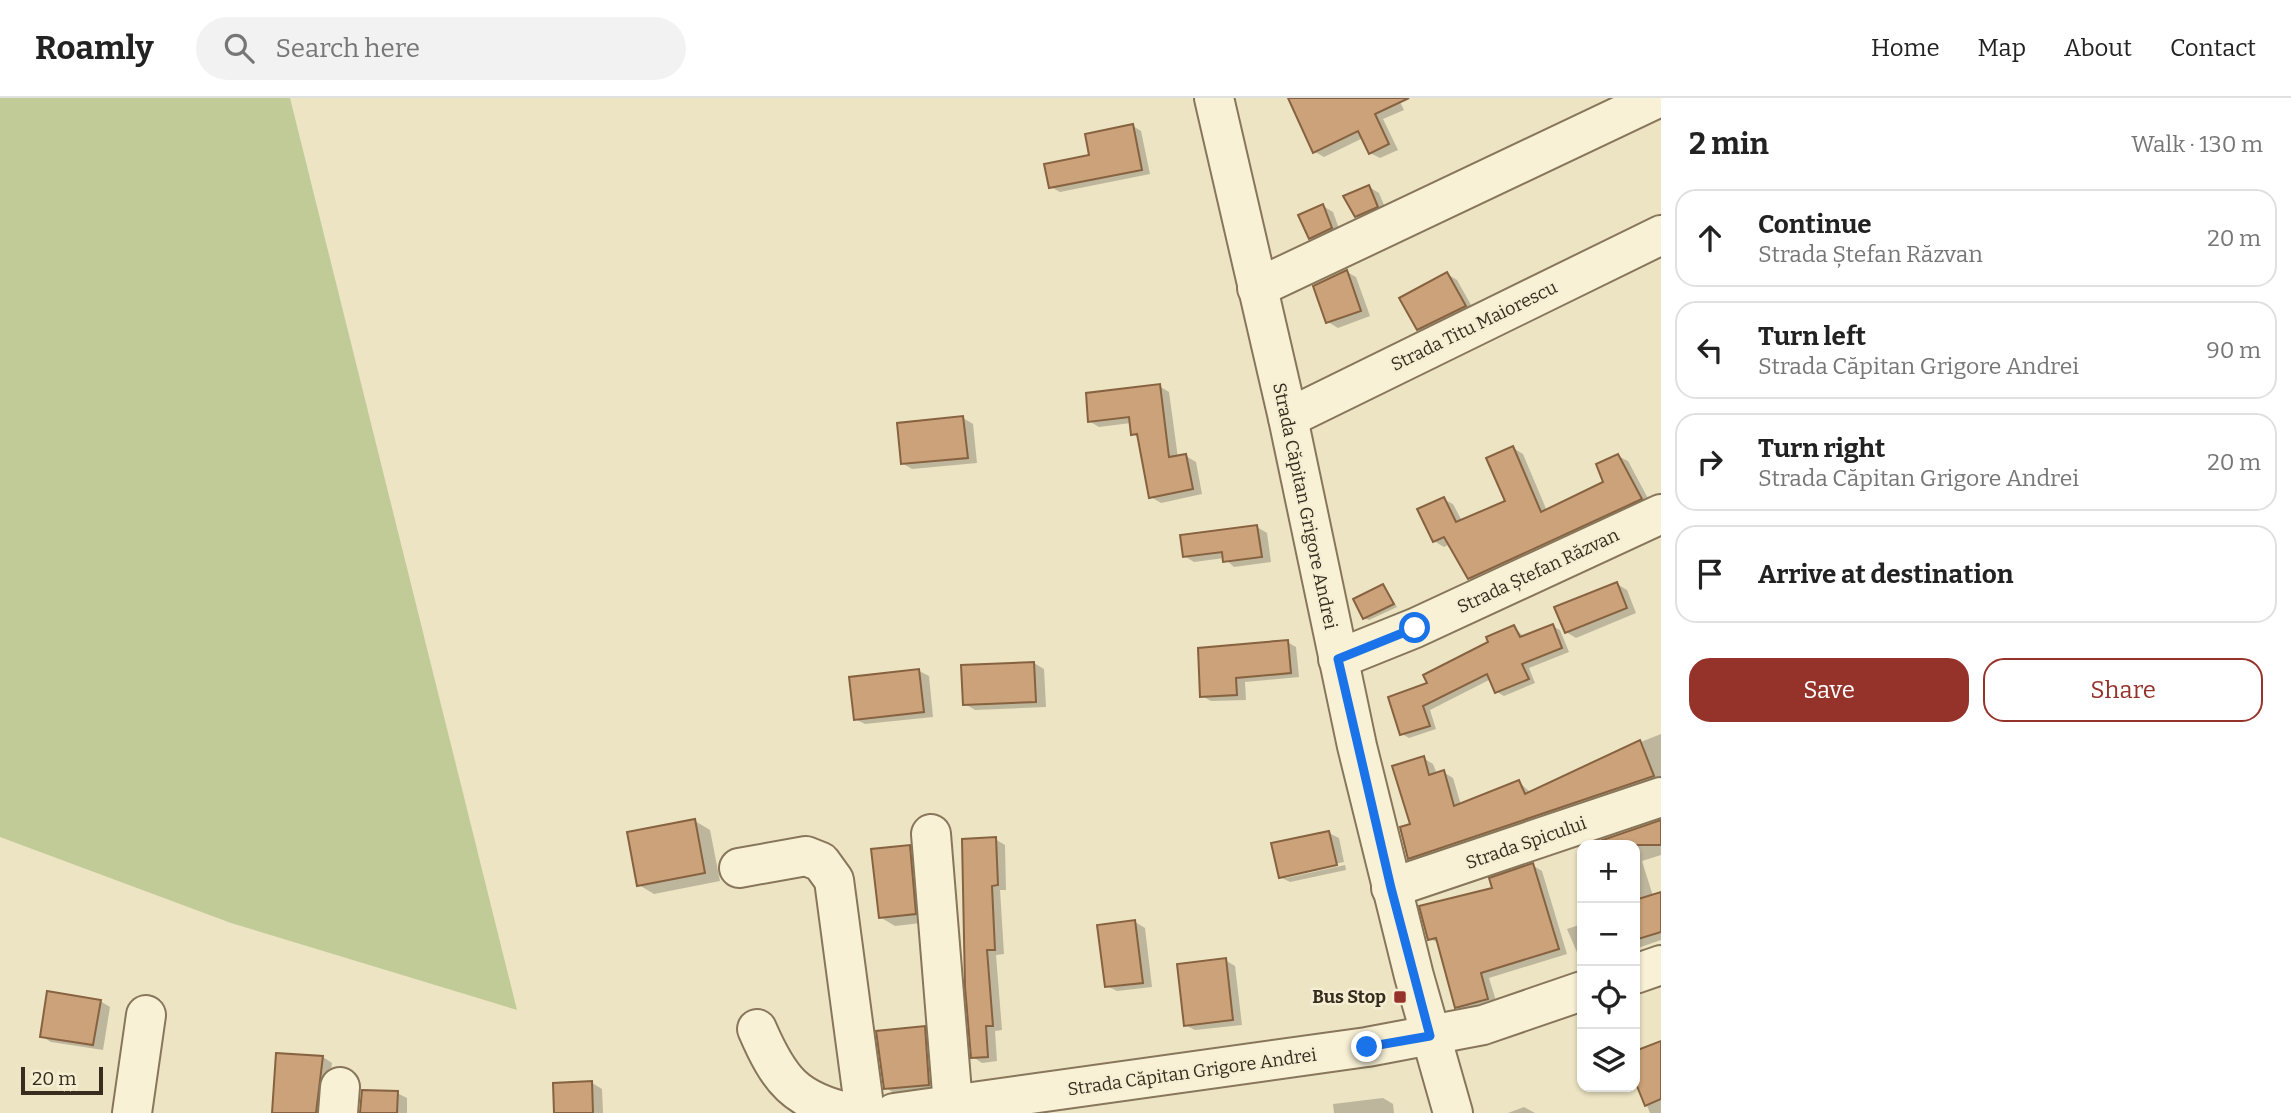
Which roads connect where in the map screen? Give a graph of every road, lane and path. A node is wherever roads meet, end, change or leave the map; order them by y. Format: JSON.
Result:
{"nodes":[{"id":1,"x":1213,"y":98,"type":"edge"},
{"id":2,"x":1658,"y":98,"type":"edge"},
{"id":3,"x":1661,"y":235,"type":"edge"},
{"id":4,"x":1257,"y":288,"type":"junction"},
{"id":5,"x":1288,"y":418,"type":"junction"},
{"id":6,"x":1661,"y":514,"type":"edge"},
{"id":7,"x":1338,"y":659,"type":"junction"},
{"id":8,"x":1661,"y":797,"type":"edge"},
{"id":9,"x":931,"y":834,"type":"dead end"},
{"id":10,"x":739,"y":867,"type":"dead end"},
{"id":11,"x":1391,"y":888,"type":"junction"},
{"id":12,"x":1661,"y":965,"type":"edge"},
{"id":13,"x":1640,"y":972,"type":"edge"},
{"id":14,"x":1577,"y":993,"type":"edge"},
{"id":15,"x":145,"y":1015,"type":"dead end"},
{"id":16,"x":757,"y":1029,"type":"dead end"},
{"id":17,"x":1430,"y":1036,"type":"junction"},
{"id":18,"x":953,"y":1105,"type":"junction"},
{"id":19,"x":132,"y":1113,"type":"edge"},
{"id":20,"x":851,"y":1113,"type":"edge"},
{"id":21,"x":865,"y":1113,"type":"edge"},
{"id":22,"x":894,"y":1113,"type":"edge"},
{"id":23,"x":1453,"y":1113,"type":"edge"}],
"edges":[{"from":1,"to":4,"type":"street","name":"Strada Căpitan Grigore Andrei"},
{"from":2,"to":4,"type":"street"},
{"from":3,"to":5,"type":"street","name":"Strada Titu Maiorescu"},
{"from":4,"to":5,"type":"street","name":"Strada Căpitan Grigore Andrei"},
{"from":5,"to":7,"type":"street","name":"Strada Căpitan Grigore Andrei"},
{"from":6,"to":7,"type":"street","name":"Strada Ștefan Răzvan"},
{"from":7,"to":11,"type":"street","name":"Strada Căpitan Grigore Andrei"},
{"from":8,"to":11,"type":"street","name":"Strada Spicului"},
{"from":9,"to":18,"type":"street"},
{"from":10,"to":21,"type":"street"},
{"from":11,"to":17,"type":"street","name":"Strada Căpitan Grigore Andrei"},
{"from":12,"to":13,"type":"street"},
{"from":14,"to":17,"type":"street"},
{"from":15,"to":19,"type":"street"},
{"from":16,"to":20,"type":"street"},
{"from":17,"to":18,"type":"street","name":"Strada Căpitan Grigore Andrei"},
{"from":17,"to":23,"type":"street","name":"Strada Căpitan Grigore Andrei"},
{"from":18,"to":22,"type":"street","name":"Strada Căpitan Grigore Andrei"}]}
